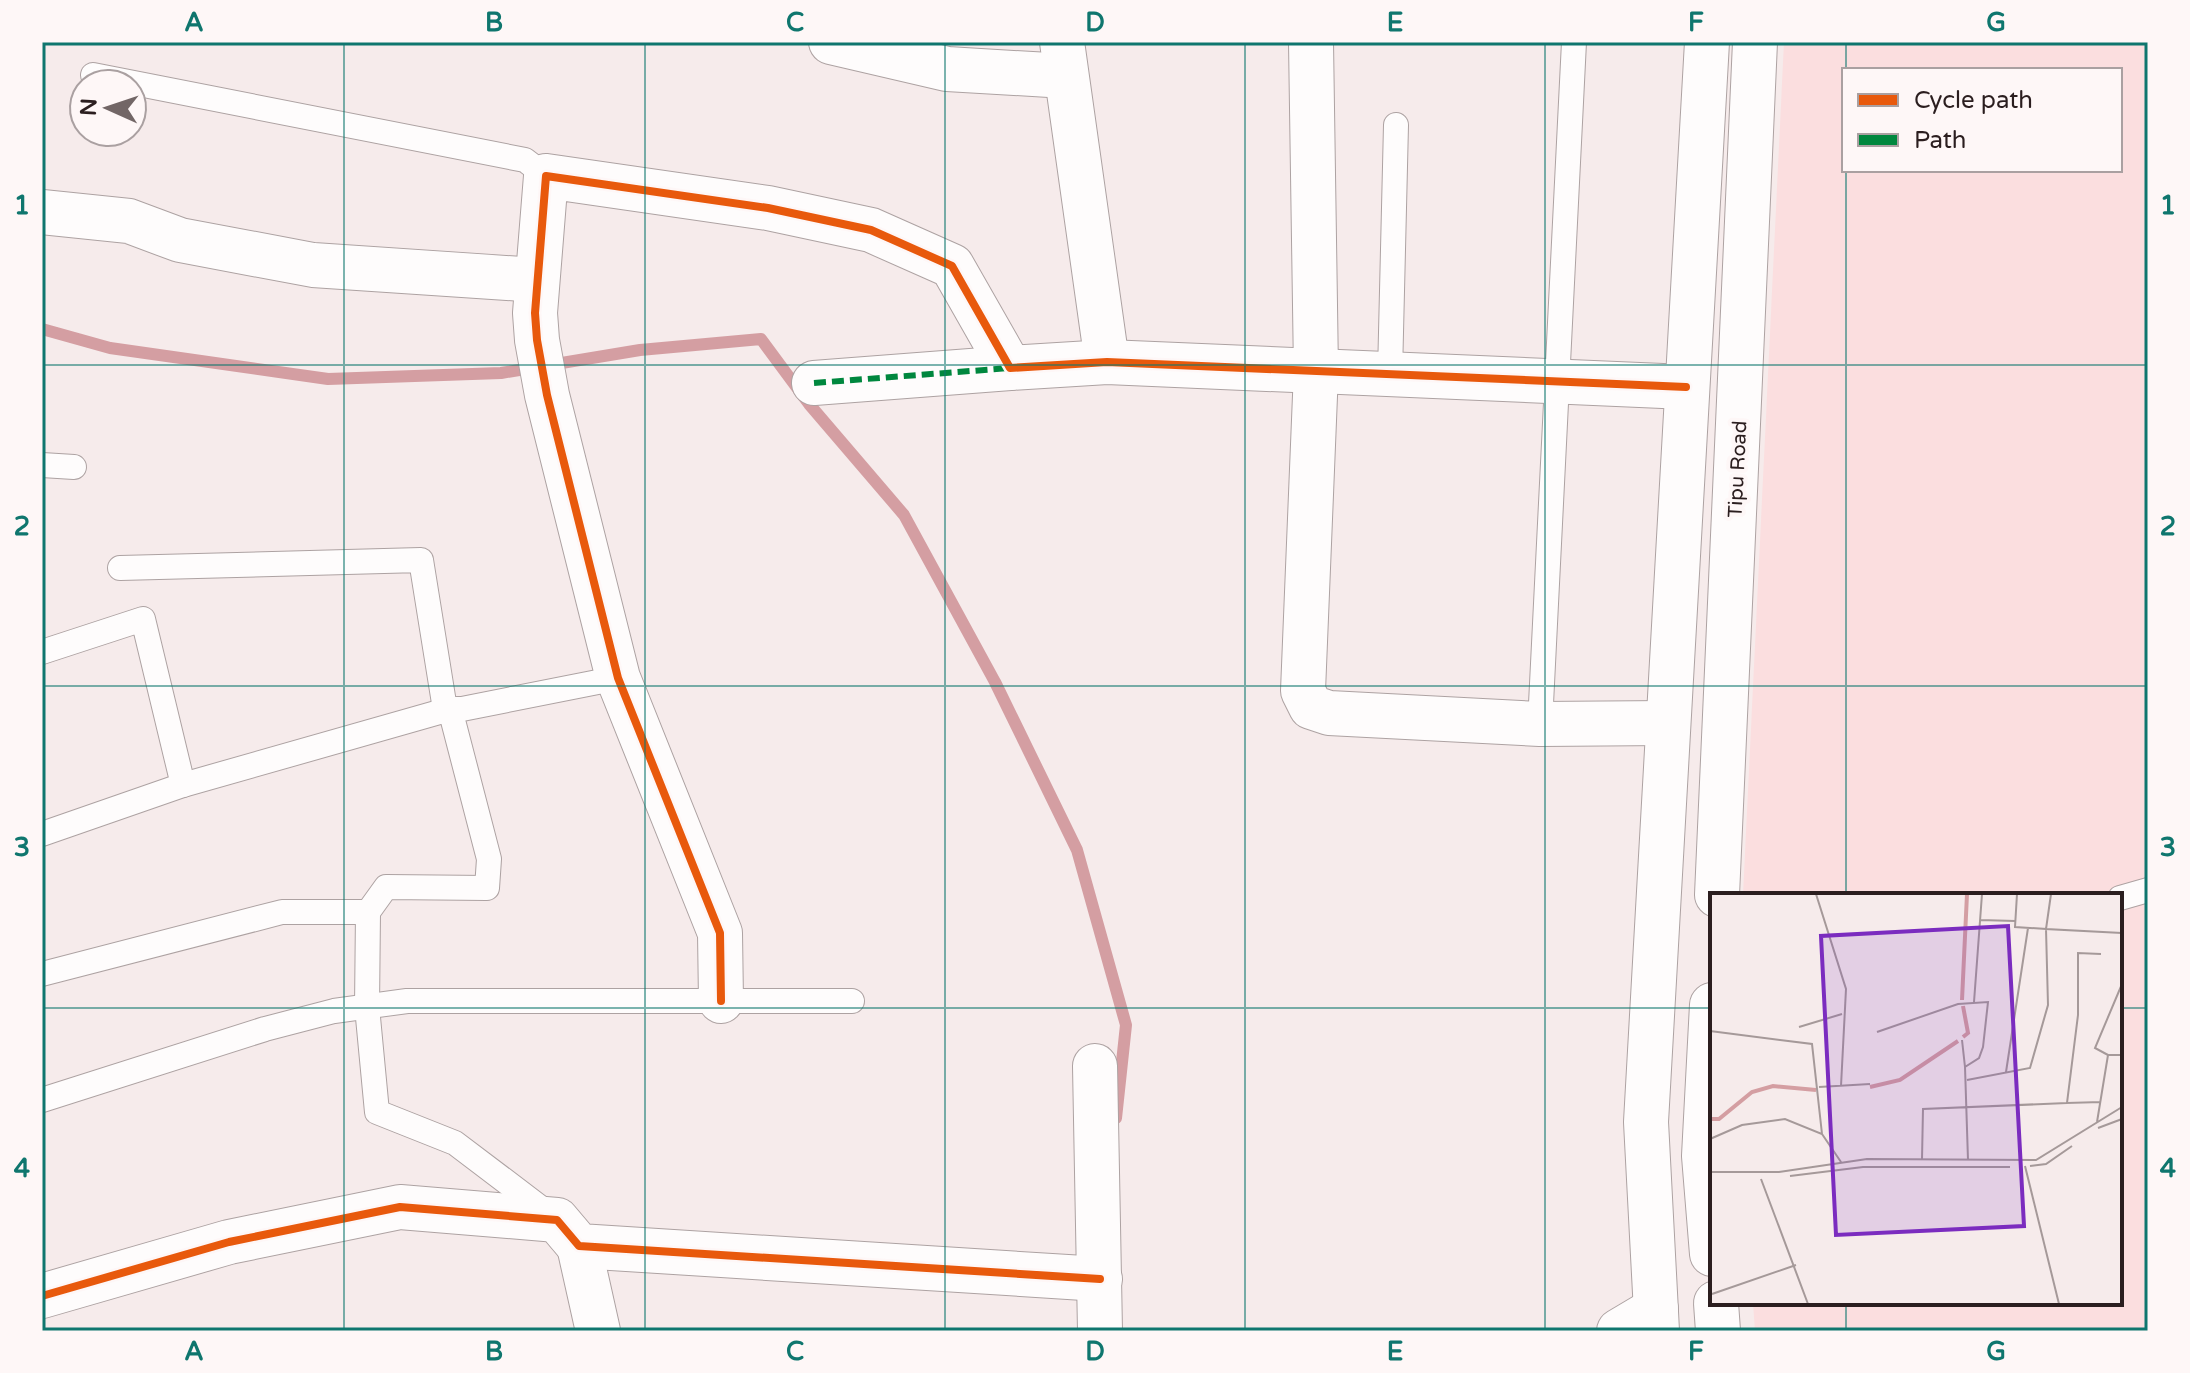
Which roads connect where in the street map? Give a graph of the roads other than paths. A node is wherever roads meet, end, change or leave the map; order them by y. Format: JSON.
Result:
{"nodes":[{"id":1,"x":831,"y":42,"type":"edge"},
{"id":2,"x":1311,"y":42,"type":"edge"},
{"id":3,"x":1574,"y":42,"type":"edge"},
{"id":4,"x":1707,"y":42,"type":"edge"},
{"id":5,"x":1755,"y":42,"type":"edge"},
{"id":6,"x":1064,"y":59,"type":"edge"},
{"id":7,"x":148,"y":86,"type":"edge"},
{"id":8,"x":1396,"y":125,"type":"dead end"},
{"id":9,"x":546,"y":176,"type":"junction"},
{"id":10,"x":42,"y":212,"type":"edge"},
{"id":11,"x":537,"y":280,"type":"junction"},
{"id":12,"x":1107,"y":362,"type":"junction"},
{"id":13,"x":1010,"y":368,"type":"junction"},
{"id":14,"x":1316,"y":371,"type":"junction"},
{"id":15,"x":1390,"y":374,"type":"junction"},
{"id":16,"x":1557,"y":381,"type":"junction"},
{"id":17,"x":814,"y":383,"type":"dead end"},
{"id":18,"x":1686,"y":387,"type":"junction"},
{"id":19,"x":42,"y":465,"type":"edge"},
{"id":20,"x":74,"y":467,"type":"dead end"},
{"id":21,"x":120,"y":568,"type":"dead end"},
{"id":22,"x":42,"y":652,"type":"edge"},
{"id":23,"x":618,"y":678,"type":"junction"},
{"id":24,"x":450,"y":709,"type":"junction"},
{"id":25,"x":1667,"y":723,"type":"junction"},
{"id":26,"x":1540,"y":724,"type":"junction"},
{"id":27,"x":183,"y":785,"type":"junction"},
{"id":28,"x":42,"y":834,"type":"edge"},
{"id":29,"x":2148,"y":890,"type":"edge"},
{"id":30,"x":1717,"y":893,"type":"edge"},
{"id":31,"x":2122,"y":897,"type":"edge"},
{"id":32,"x":368,"y":912,"type":"junction"},
{"id":33,"x":42,"y":974,"type":"edge"},
{"id":34,"x":721,"y":1001,"type":"junction"},
{"id":35,"x":852,"y":1001,"type":"dead end"},
{"id":36,"x":367,"y":1007,"type":"junction"},
{"id":37,"x":1710,"y":1045,"type":"edge"},
{"id":38,"x":1095,"y":1066,"type":"dead end"},
{"id":39,"x":42,"y":1100,"type":"edge"},
{"id":40,"x":1710,"y":1230,"type":"edge"},
{"id":41,"x":568,"y":1233,"type":"junction"},
{"id":42,"x":1100,"y":1279,"type":"junction"},
{"id":43,"x":42,"y":1296,"type":"edge"},
{"id":44,"x":1716,"y":1305,"type":"edge"},
{"id":45,"x":1657,"y":1320,"type":"edge"},
{"id":46,"x":598,"y":1331,"type":"edge"},
{"id":47,"x":1100,"y":1331,"type":"edge"},
{"id":48,"x":1619,"y":1331,"type":"edge"},
{"id":49,"x":1718,"y":1331,"type":"edge"}],
"edges":[{"from":1,"to":6,"type":"street"},
{"from":2,"to":14,"type":"street"},
{"from":3,"to":16,"type":"lane"},
{"from":4,"to":18,"type":"street"},
{"from":5,"to":30,"type":"street","name":"Tipu Road"},
{"from":6,"to":12,"type":"street"},
{"from":7,"to":9,"type":"lane"},
{"from":8,"to":15,"type":"lane"},
{"from":9,"to":11,"type":"street"},
{"from":9,"to":13,"type":"street"},
{"from":10,"to":11,"type":"street"},
{"from":11,"to":23,"type":"street"},
{"from":12,"to":13,"type":"street"},
{"from":12,"to":14,"type":"street"},
{"from":13,"to":17,"type":"street"},
{"from":14,"to":15,"type":"street"},
{"from":14,"to":26,"type":"street"},
{"from":15,"to":16,"type":"street"},
{"from":16,"to":18,"type":"street"},
{"from":16,"to":26,"type":"lane"},
{"from":18,"to":25,"type":"street"},
{"from":19,"to":20,"type":"lane"},
{"from":21,"to":24,"type":"lane"},
{"from":22,"to":27,"type":"lane"},
{"from":23,"to":24,"type":"lane"},
{"from":23,"to":34,"type":"street"},
{"from":24,"to":27,"type":"lane"},
{"from":24,"to":32,"type":"lane"},
{"from":25,"to":26,"type":"street"},
{"from":25,"to":45,"type":"street"},
{"from":27,"to":28,"type":"lane"},
{"from":29,"to":31,"type":"lane"},
{"from":32,"to":33,"type":"lane"},
{"from":32,"to":36,"type":"lane"},
{"from":34,"to":35,"type":"lane"},
{"from":34,"to":36,"type":"lane"},
{"from":36,"to":39,"type":"lane"},
{"from":36,"to":41,"type":"lane"},
{"from":37,"to":40,"type":"street"},
{"from":38,"to":42,"type":"street"},
{"from":41,"to":42,"type":"street"},
{"from":41,"to":43,"type":"street"},
{"from":41,"to":46,"type":"street"},
{"from":42,"to":47,"type":"street"},
{"from":44,"to":49,"type":"street"},
{"from":45,"to":48,"type":"street"}]}
